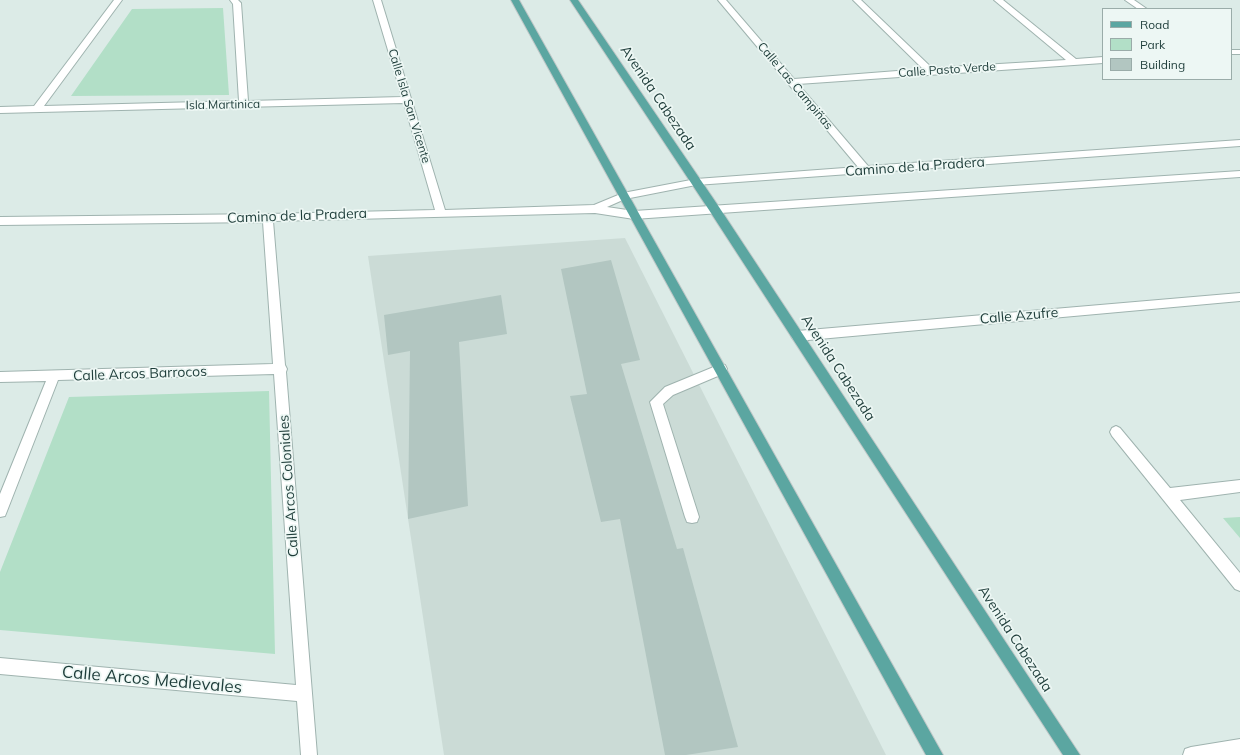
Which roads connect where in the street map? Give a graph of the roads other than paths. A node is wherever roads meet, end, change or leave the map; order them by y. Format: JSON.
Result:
{"nodes":[{"id":1,"x":118,"y":0,"type":"edge"},
{"id":2,"x":234,"y":0,"type":"edge"},
{"id":3,"x":377,"y":0,"type":"edge"},
{"id":4,"x":515,"y":0,"type":"edge"},
{"id":5,"x":574,"y":0,"type":"edge"},
{"id":6,"x":722,"y":0,"type":"edge"},
{"id":7,"x":858,"y":0,"type":"edge"},
{"id":8,"x":998,"y":0,"type":"edge"},
{"id":9,"x":1129,"y":0,"type":"edge"},
{"id":10,"x":1141,"y":8,"type":"edge"},
{"id":11,"x":1102,"y":60,"type":"edge"},
{"id":12,"x":1074,"y":62,"type":"junction"},
{"id":13,"x":930,"y":71,"type":"junction"},
{"id":14,"x":792,"y":82,"type":"junction"},
{"id":15,"x":408,"y":100,"type":"junction"},
{"id":16,"x":244,"y":105,"type":"junction"},
{"id":17,"x":38,"y":109,"type":"junction"},
{"id":18,"x":0,"y":110,"type":"edge"},
{"id":19,"x":1240,"y":143,"type":"edge"},
{"id":20,"x":867,"y":171,"type":"junction"},
{"id":21,"x":1240,"y":174,"type":"edge"},
{"id":22,"x":696,"y":182,"type":"junction"},
{"id":23,"x":623,"y":196,"type":"junction"},
{"id":24,"x":594,"y":208,"type":"junction"},
{"id":25,"x":715,"y":210,"type":"junction"},
{"id":26,"x":441,"y":212,"type":"junction"},
{"id":27,"x":634,"y":215,"type":"junction"},
{"id":28,"x":268,"y":218,"type":"junction"},
{"id":29,"x":0,"y":221,"type":"edge"},
{"id":30,"x":1240,"y":297,"type":"edge"},
{"id":31,"x":797,"y":336,"type":"junction"},
{"id":32,"x":281,"y":369,"type":"junction"},
{"id":33,"x":721,"y":369,"type":"junction"},
{"id":34,"x":54,"y":376,"type":"junction"},
{"id":35,"x":0,"y":377,"type":"edge"},
{"id":36,"x":1116,"y":432,"type":"dead end"},
{"id":37,"x":1240,"y":486,"type":"edge"},
{"id":38,"x":1168,"y":495,"type":"junction"},
{"id":39,"x":0,"y":510,"type":"edge"},
{"id":40,"x":692,"y":517,"type":"dead end"},
{"id":41,"x":1240,"y":584,"type":"edge"},
{"id":42,"x":0,"y":666,"type":"edge"},
{"id":43,"x":304,"y":694,"type":"junction"},
{"id":44,"x":1240,"y":747,"type":"edge"},
{"id":45,"x":308,"y":755,"type":"edge"},
{"id":46,"x":935,"y":755,"type":"edge"},
{"id":47,"x":1072,"y":755,"type":"edge"},
{"id":48,"x":1191,"y":755,"type":"edge"}],
"edges":[{"from":1,"to":17,"type":"street"},
{"from":2,"to":16,"type":"street"},
{"from":3,"to":15,"type":"street","name":"Calle Isla San Vicente"},
{"from":4,"to":23,"type":"main road"},
{"from":5,"to":22,"type":"main road","name":"Avenida Cabezada"},
{"from":6,"to":14,"type":"street","name":"Calle Las Campiñas"},
{"from":7,"to":13,"type":"street"},
{"from":8,"to":12,"type":"street"},
{"from":9,"to":10,"type":"street"},
{"from":11,"to":12,"type":"street","name":"Calle Pasto Verde"},
{"from":12,"to":13,"type":"street","name":"Calle Pasto Verde"},
{"from":13,"to":14,"type":"street","name":"Calle Pasto Verde"},
{"from":14,"to":20,"type":"street","name":"Calle Las Campiñas"},
{"from":15,"to":16,"type":"street","name":"Isla Martinica"},
{"from":15,"to":26,"type":"street","name":"Calle Isla San Vicente"},
{"from":16,"to":17,"type":"street","name":"Isla Martinica"},
{"from":17,"to":18,"type":"street","name":"Isla Martinica"},
{"from":19,"to":20,"type":"street","name":"Camino de la Pradera"},
{"from":20,"to":22,"type":"street","name":"Camino de la Pradera"},
{"from":21,"to":25,"type":"street","name":"Camino de la Pradera"},
{"from":22,"to":23,"type":"street","name":"Camino de la Pradera"},
{"from":22,"to":25,"type":"main road","name":"Avenida Cabezada"},
{"from":23,"to":24,"type":"street","name":"Camino de la Pradera"},
{"from":23,"to":27,"type":"main road"},
{"from":24,"to":26,"type":"street","name":"Camino de la Pradera"},
{"from":24,"to":27,"type":"street","name":"Camino de la Pradera"},
{"from":25,"to":27,"type":"street","name":"Camino de la Pradera"},
{"from":25,"to":31,"type":"main road","name":"Avenida Cabezada"},
{"from":26,"to":28,"type":"street","name":"Camino de la Pradera"},
{"from":27,"to":33,"type":"main road"},
{"from":28,"to":29,"type":"street","name":"Camino de la Pradera"},
{"from":28,"to":32,"type":"street","name":"Calle Arcos Coloniales"},
{"from":30,"to":31,"type":"street","name":"Calle Azufre"},
{"from":31,"to":47,"type":"main road","name":"Avenida Cabezada"},
{"from":32,"to":34,"type":"street","name":"Calle Arcos Barrocos"},
{"from":32,"to":43,"type":"street","name":"Calle Arcos Coloniales"},
{"from":33,"to":40,"type":"street"},
{"from":33,"to":46,"type":"main road"},
{"from":34,"to":35,"type":"street","name":"Calle Arcos Barrocos"},
{"from":34,"to":39,"type":"street"},
{"from":36,"to":38,"type":"street"},
{"from":37,"to":38,"type":"street"},
{"from":38,"to":41,"type":"street"},
{"from":42,"to":43,"type":"street","name":"Calle Arcos Medievales"},
{"from":43,"to":45,"type":"street","name":"Calle Arcos Coloniales"},
{"from":44,"to":48,"type":"street"}]}
